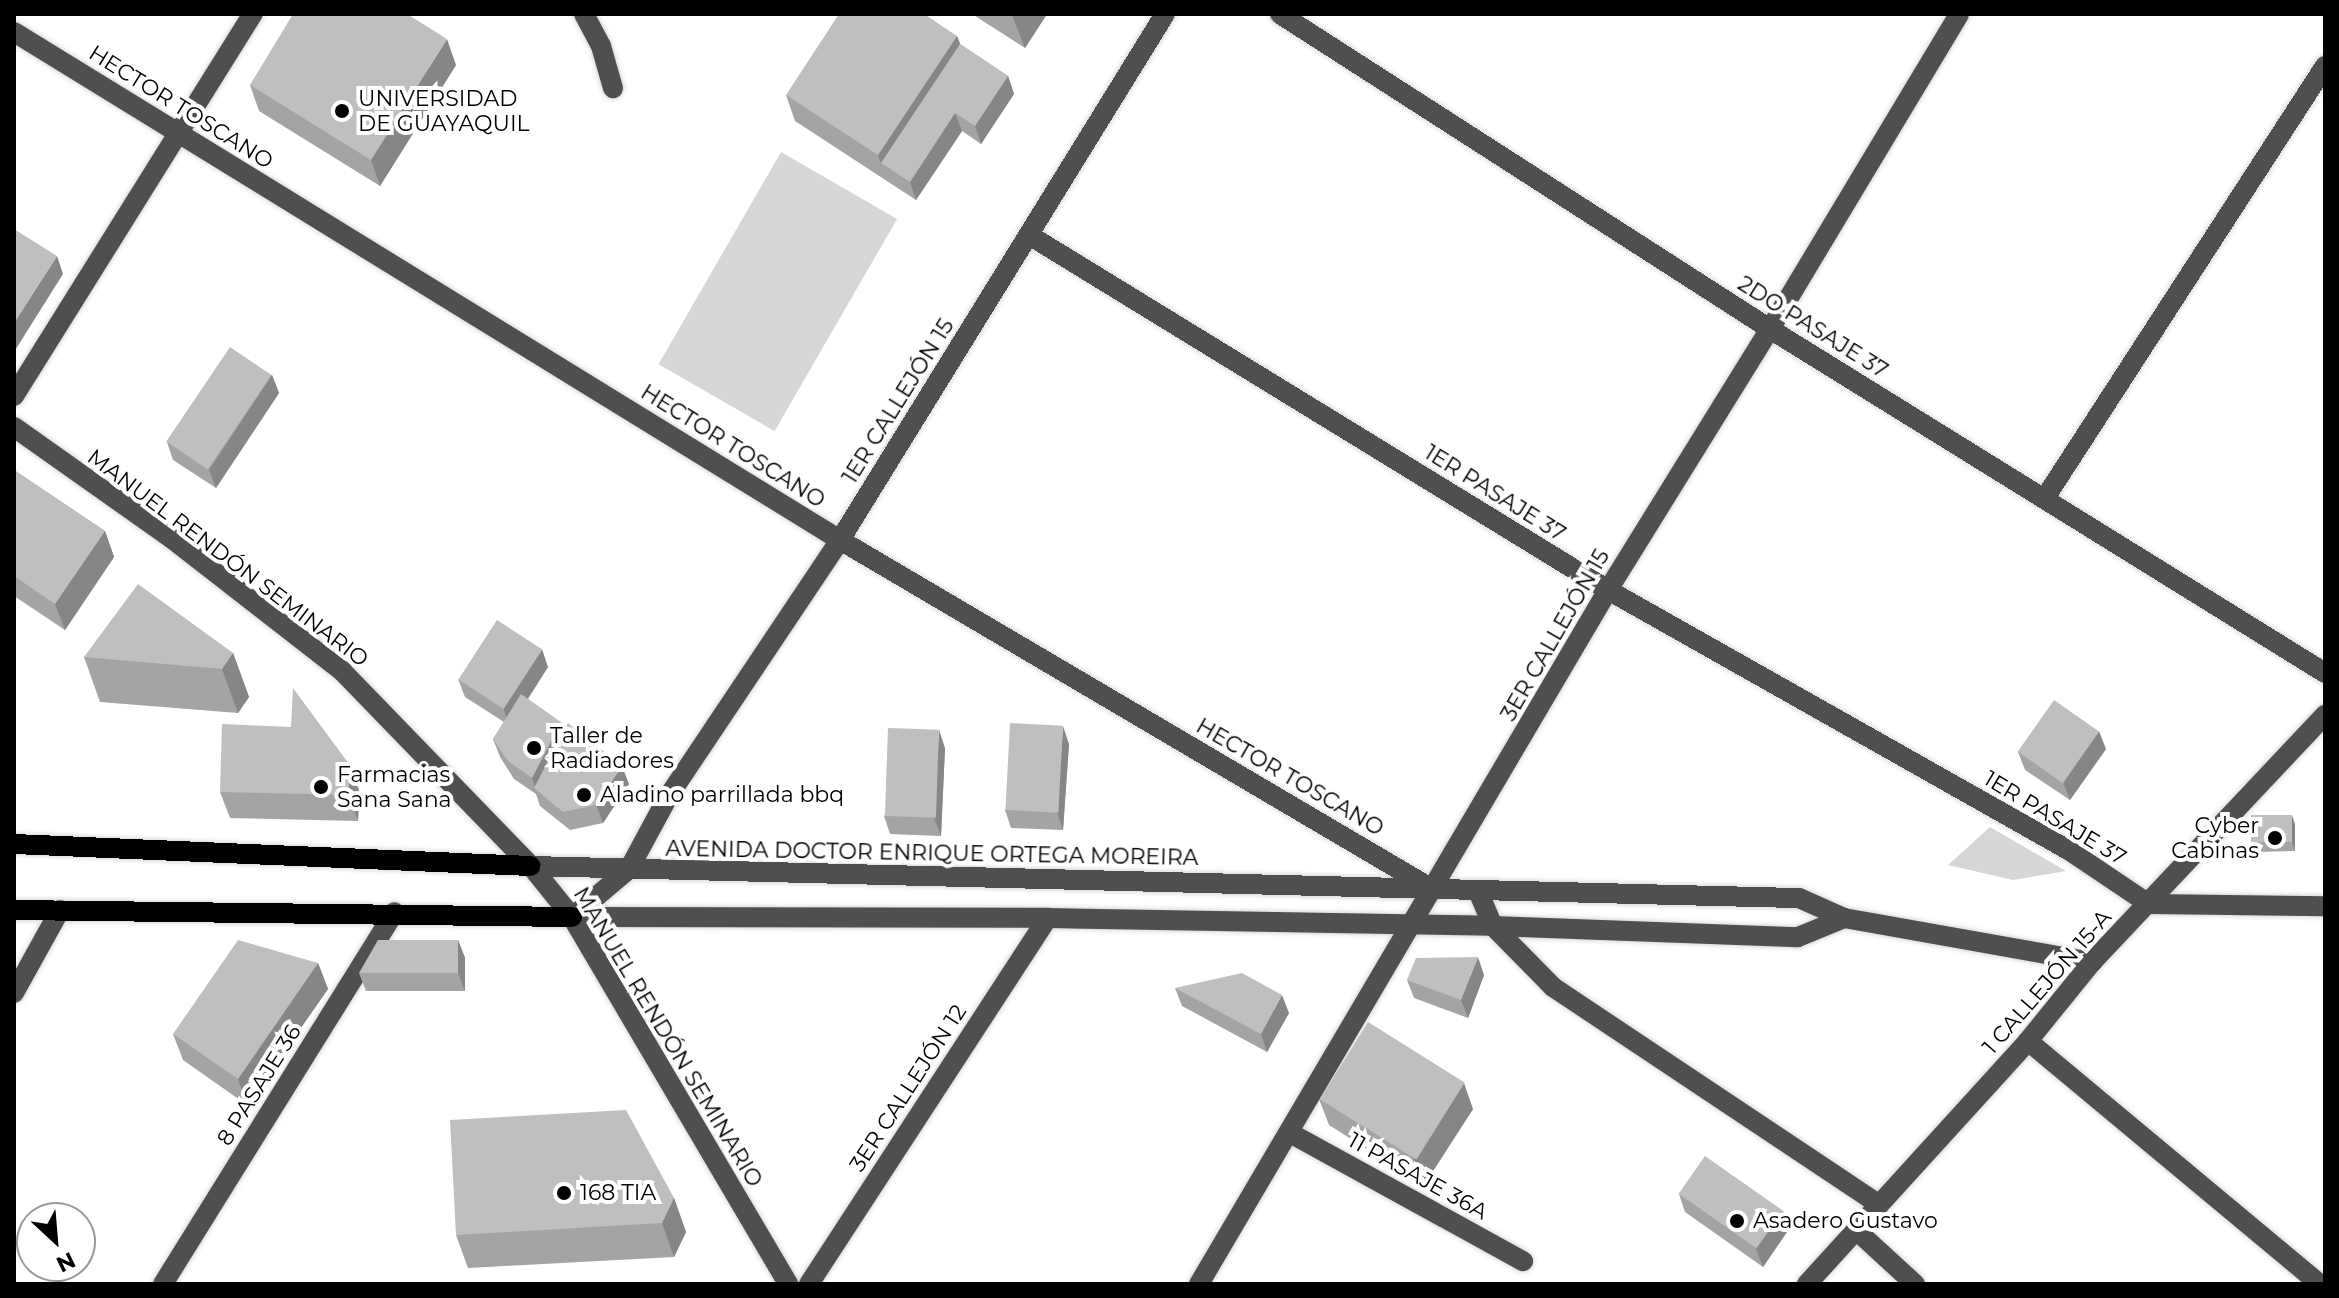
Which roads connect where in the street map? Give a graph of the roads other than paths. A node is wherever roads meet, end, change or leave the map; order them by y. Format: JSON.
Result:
{"nodes":[{"id":1,"x":253,"y":14,"type":"edge"},
{"id":2,"x":584,"y":14,"type":"edge"},
{"id":3,"x":1165,"y":14,"type":"edge"},
{"id":4,"x":1280,"y":14,"type":"edge"},
{"id":5,"x":1949,"y":17,"type":"edge"},
{"id":6,"x":14,"y":32,"type":"edge"},
{"id":7,"x":2325,"y":66,"type":"edge"},
{"id":8,"x":613,"y":88,"type":"dead end"},
{"id":9,"x":178,"y":134,"type":"junction"},
{"id":10,"x":1029,"y":235,"type":"junction"},
{"id":11,"x":1770,"y":329,"type":"junction"},
{"id":12,"x":14,"y":396,"type":"edge"},
{"id":13,"x":14,"y":427,"type":"edge"},
{"id":14,"x":2045,"y":498,"type":"junction"},
{"id":15,"x":840,"y":540,"type":"junction"},
{"id":16,"x":1608,"y":590,"type":"junction"},
{"id":17,"x":2325,"y":673,"type":"edge"},
{"id":18,"x":2325,"y":715,"type":"edge"},
{"id":19,"x":14,"y":844,"type":"edge"},
{"id":20,"x":531,"y":866,"type":"junction"},
{"id":21,"x":629,"y":869,"type":"junction"},
{"id":22,"x":1434,"y":890,"type":"junction"},
{"id":23,"x":1478,"y":891,"type":"junction"},
{"id":24,"x":2149,"y":904,"type":"junction"},
{"id":25,"x":2325,"y":906,"type":"edge"},
{"id":26,"x":14,"y":910,"type":"edge"},
{"id":27,"x":60,"y":910,"type":"junction"},
{"id":28,"x":395,"y":912,"type":"junction"},
{"id":29,"x":572,"y":917,"type":"junction"},
{"id":30,"x":1048,"y":918,"type":"junction"},
{"id":31,"x":1844,"y":918,"type":"junction"},
{"id":32,"x":1414,"y":925,"type":"junction"},
{"id":33,"x":1493,"y":926,"type":"junction"},
{"id":34,"x":2092,"y":962,"type":"junction"},
{"id":35,"x":14,"y":993,"type":"edge"},
{"id":36,"x":2028,"y":1041,"type":"junction"},
{"id":37,"x":1290,"y":1133,"type":"junction"},
{"id":38,"x":1878,"y":1204,"type":"junction"},
{"id":39,"x":1856,"y":1230,"type":"junction"},
{"id":40,"x":1523,"y":1261,"type":"dead end"},
{"id":41,"x":163,"y":1284,"type":"edge"},
{"id":42,"x":788,"y":1284,"type":"edge"},
{"id":43,"x":809,"y":1284,"type":"edge"},
{"id":44,"x":1199,"y":1284,"type":"edge"},
{"id":45,"x":1807,"y":1284,"type":"edge"},
{"id":46,"x":1915,"y":1284,"type":"edge"},
{"id":47,"x":2320,"y":1284,"type":"edge"}],
"edges":[{"from":1,"to":9,"type":"street"},
{"from":2,"to":8,"type":"street"},
{"from":3,"to":10,"type":"street","name":"1ER CALLEJÓN 15"},
{"from":4,"to":11,"type":"street","name":"2DO PASAJE 37"},
{"from":5,"to":11,"type":"street","name":"3ER CALLEJÓN 15"},
{"from":6,"to":9,"type":"street","name":"HECTOR TOSCANO"},
{"from":7,"to":14,"type":"street"},
{"from":9,"to":12,"type":"street"},
{"from":9,"to":15,"type":"street","name":"HECTOR TOSCANO"},
{"from":10,"to":15,"type":"street","name":"1ER CALLEJÓN 15"},
{"from":10,"to":16,"type":"street","name":"1ER PASAJE 37"},
{"from":11,"to":14,"type":"street","name":"2DO PASAJE 37"},
{"from":11,"to":16,"type":"street","name":"3ER CALLEJÓN 15"},
{"from":13,"to":20,"type":"street","name":"MANUEL RENDÓN SEMINARIO"},
{"from":14,"to":17,"type":"street","name":"2DO PASAJE 37"},
{"from":15,"to":21,"type":"street","name":"1ER CALLEJÓN 15"},
{"from":15,"to":22,"type":"street","name":"HECTOR TOSCANO"},
{"from":16,"to":22,"type":"street","name":"3ER CALLEJÓN 15"},
{"from":16,"to":24,"type":"street","name":"1ER PASAJE 37"},
{"from":18,"to":24,"type":"street","name":"1 CALLEJÓN 15-A"},
{"from":19,"to":20,"type":"main road","name":"AVENIDA DOCTOR ENRIQUE ORTEGA MOREIRA"},
{"from":20,"to":21,"type":"street","name":"AVENIDA DOCTOR ENRIQUE ORTEGA MOREIRA"},
{"from":20,"to":29,"type":"street","name":"MANUEL RENDÓN SEMINARIO"},
{"from":21,"to":22,"type":"street","name":"AVENIDA DOCTOR ENRIQUE ORTEGA MOREIRA"},
{"from":21,"to":29,"type":"street","name":"1ER CALLEJÓN 15"},
{"from":22,"to":23,"type":"street","name":"AVENIDA DOCTOR ENRIQUE ORTEGA MOREIRA"},
{"from":22,"to":32,"type":"street","name":"3ER CALLEJÓN 15"},
{"from":23,"to":31,"type":"street","name":"AVENIDA DOCTOR ENRIQUE ORTEGA MOREIRA"},
{"from":23,"to":33,"type":"street"},
{"from":24,"to":25,"type":"street"},
{"from":24,"to":34,"type":"street","name":"1 CALLEJÓN 15-A"},
{"from":26,"to":27,"type":"main road"},
{"from":27,"to":28,"type":"main road"},
{"from":27,"to":35,"type":"street"},
{"from":28,"to":29,"type":"main road"},
{"from":28,"to":41,"type":"street","name":"8 PASAJE 36"},
{"from":29,"to":30,"type":"street"},
{"from":29,"to":42,"type":"street","name":"MANUEL RENDÓN SEMINARIO"},
{"from":30,"to":32,"type":"street"},
{"from":30,"to":43,"type":"street","name":"3ER CALLEJÓN 12"},
{"from":31,"to":33,"type":"street"},
{"from":31,"to":34,"type":"street","name":"AVENIDA DOCTOR ENRIQUE ORTEGA MOREIRA"},
{"from":32,"to":33,"type":"street"},
{"from":32,"to":37,"type":"street","name":"3ER CALLEJÓN 15"},
{"from":33,"to":38,"type":"street"},
{"from":34,"to":36,"type":"street","name":"1 CALLEJÓN 15-A"},
{"from":36,"to":38,"type":"street","name":"1 CALLEJÓN 15-A"},
{"from":36,"to":47,"type":"street"},
{"from":37,"to":40,"type":"street","name":"11 PASAJE 36A"},
{"from":37,"to":44,"type":"street","name":"3ER CALLEJÓN 15"},
{"from":38,"to":39,"type":"street","name":"1 CALLEJÓN 15-A"},
{"from":39,"to":45,"type":"street","name":"1 CALLEJÓN 15-A"},
{"from":39,"to":46,"type":"street"}]}
